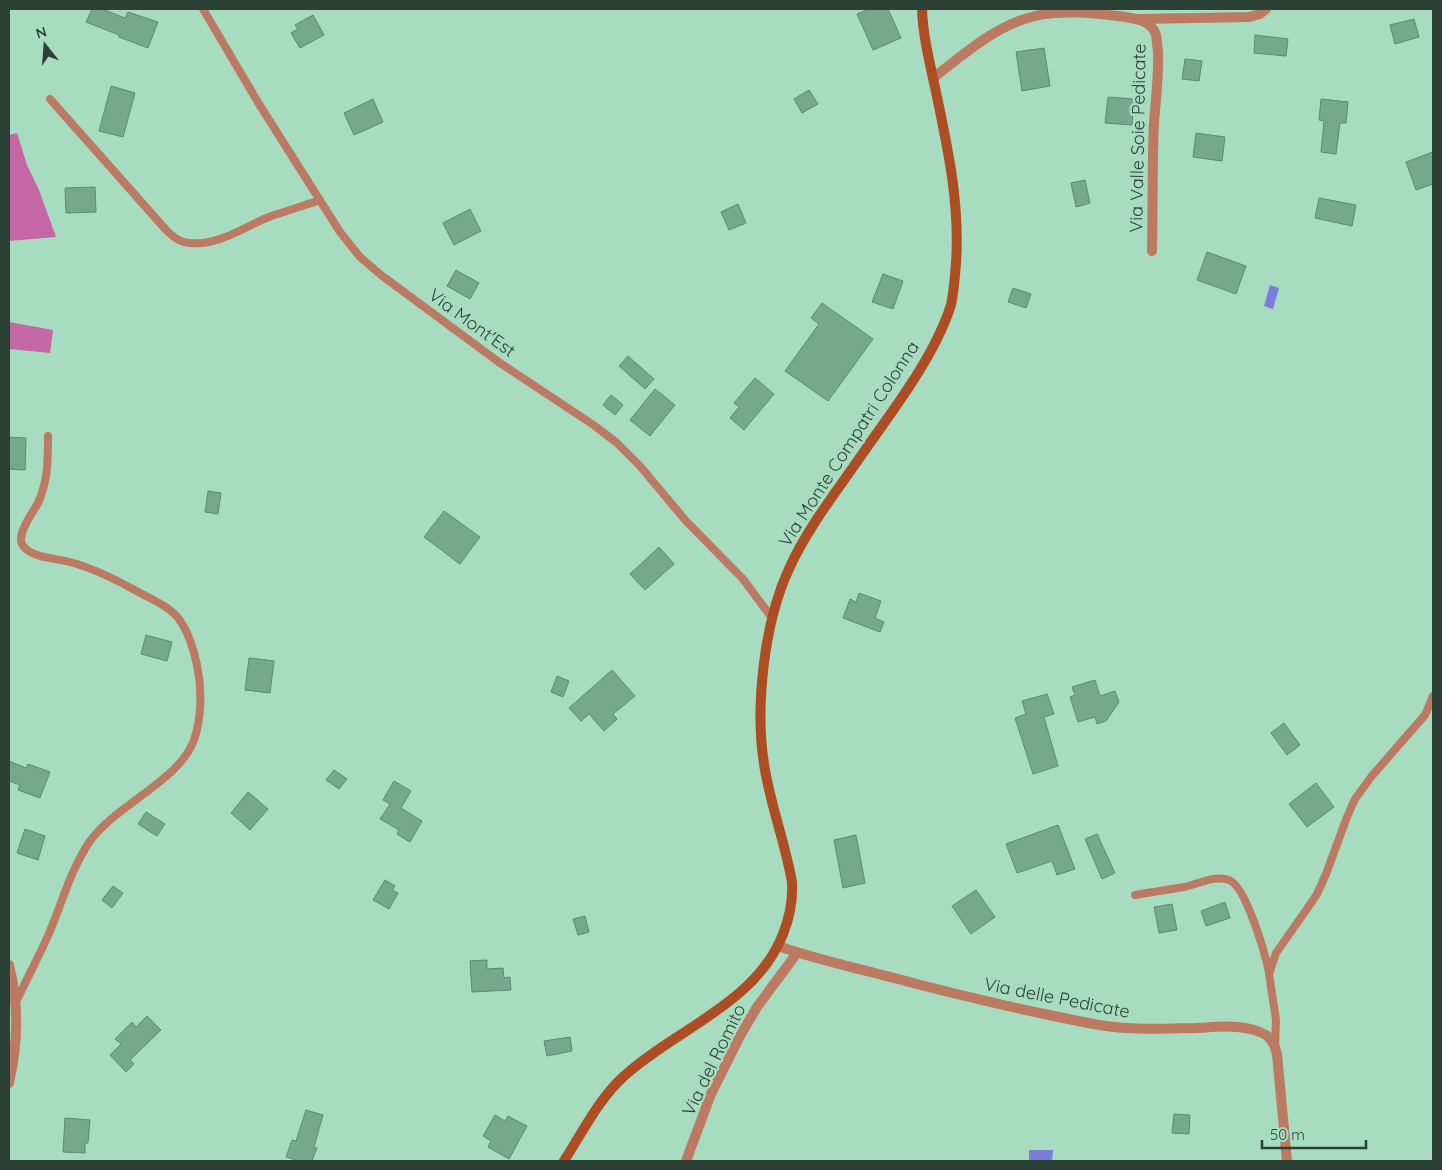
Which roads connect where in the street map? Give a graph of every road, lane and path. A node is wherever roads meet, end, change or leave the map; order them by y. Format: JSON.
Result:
{"nodes":[{"id":1,"x":203,"y":9,"type":"edge"},
{"id":2,"x":922,"y":9,"type":"edge"},
{"id":3,"x":1266,"y":9,"type":"edge"},
{"id":4,"x":1138,"y":19,"type":"junction"},
{"id":5,"x":933,"y":78,"type":"junction"},
{"id":6,"x":50,"y":99,"type":"dead end"},
{"id":7,"x":320,"y":200,"type":"junction"},
{"id":8,"x":1152,"y":251,"type":"dead end"},
{"id":9,"x":48,"y":436,"type":"dead end"},
{"id":10,"x":772,"y":618,"type":"junction"},
{"id":11,"x":1433,"y":696,"type":"edge"},
{"id":12,"x":1433,"y":711,"type":"edge"},
{"id":13,"x":1425,"y":715,"type":"junction"},
{"id":14,"x":1135,"y":894,"type":"dead end"},
{"id":15,"x":778,"y":946,"type":"junction"},
{"id":16,"x":797,"y":953,"type":"junction"},
{"id":17,"x":9,"y":965,"type":"edge"},
{"id":18,"x":1269,"y":974,"type":"junction"},
{"id":19,"x":16,"y":1002,"type":"junction"},
{"id":20,"x":1275,"y":1049,"type":"junction"},
{"id":21,"x":9,"y":1082,"type":"edge"},
{"id":22,"x":564,"y":1161,"type":"edge"},
{"id":23,"x":686,"y":1161,"type":"edge"},
{"id":24,"x":1287,"y":1161,"type":"edge"}],
"edges":[{"from":1,"to":7,"type":"lane","name":"Via Mont'Est"},
{"from":2,"to":5,"type":"street","name":"Via Monte Compatri Colonna"},
{"from":3,"to":4,"type":"street"},
{"from":4,"to":5,"type":"street","name":"Via Valle Soie Pedicate"},
{"from":4,"to":8,"type":"street","name":"Via Valle Soie Pedicate"},
{"from":5,"to":10,"type":"street","name":"Via Monte Compatri Colonna"},
{"from":6,"to":7,"type":"lane"},
{"from":7,"to":10,"type":"lane","name":"Via Mont'Est"},
{"from":9,"to":19,"type":"lane"},
{"from":10,"to":15,"type":"street","name":"Via Monte Compatri Colonna"},
{"from":11,"to":13,"type":"lane"},
{"from":12,"to":13,"type":"lane"},
{"from":13,"to":18,"type":"lane"},
{"from":14,"to":18,"type":"lane"},
{"from":15,"to":16,"type":"street","name":"Via delle Pedicate"},
{"from":15,"to":22,"type":"street","name":"Via Monte Compatri Colonna"},
{"from":16,"to":20,"type":"street","name":"Via delle Pedicate"},
{"from":16,"to":23,"type":"street","name":"Via del Romito"},
{"from":17,"to":19,"type":"street"},
{"from":18,"to":20,"type":"lane"},
{"from":19,"to":21,"type":"street"},
{"from":20,"to":24,"type":"street"}]}
